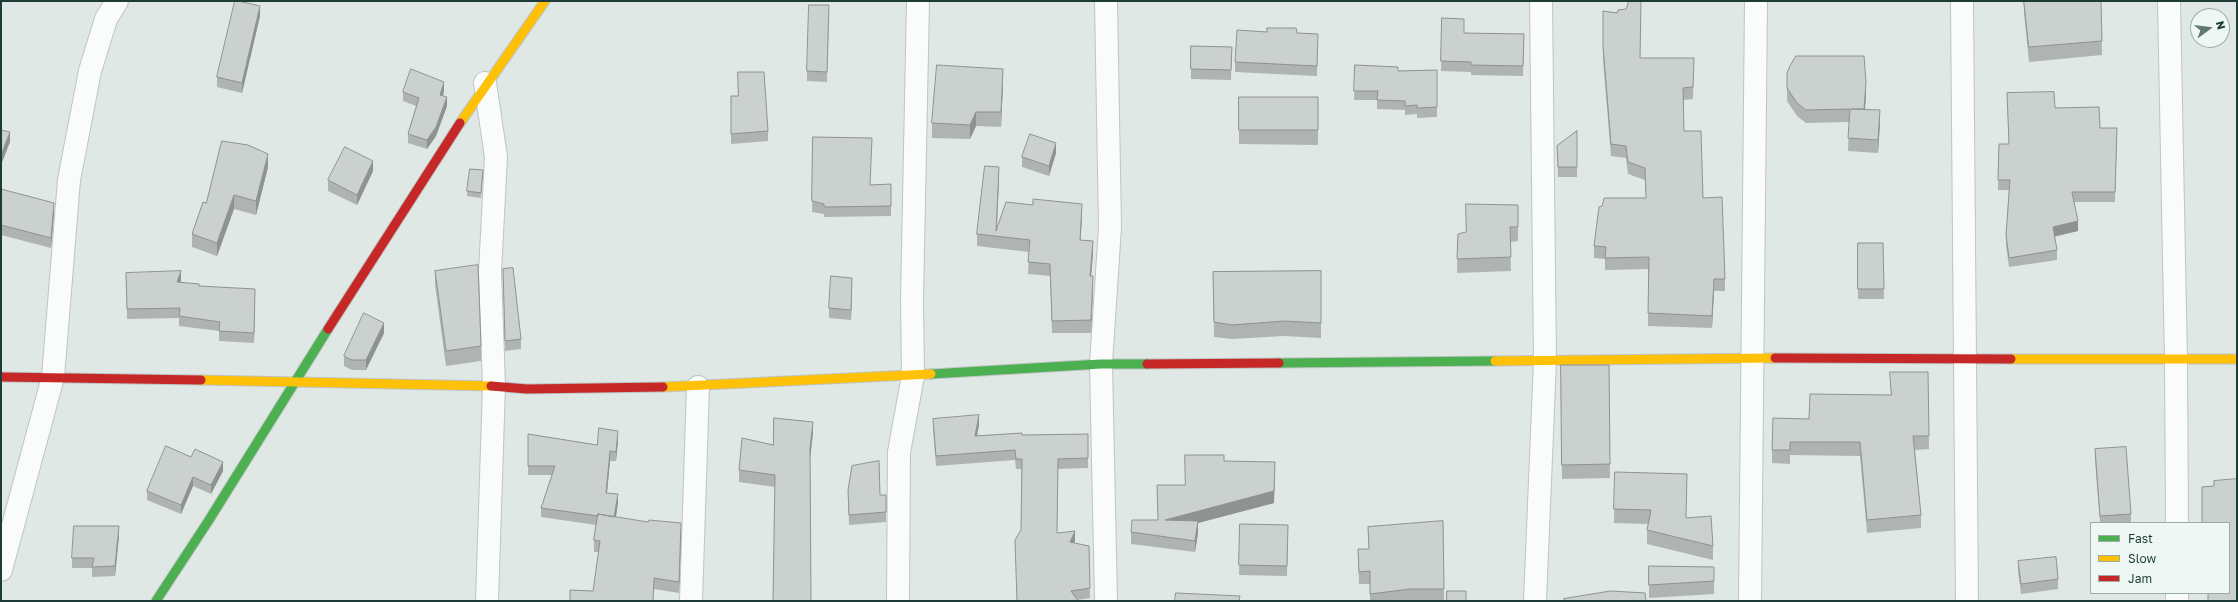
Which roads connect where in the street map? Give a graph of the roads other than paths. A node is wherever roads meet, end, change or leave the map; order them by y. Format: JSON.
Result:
{"nodes":[{"id":1,"x":117,"y":1,"type":"edge"},
{"id":2,"x":545,"y":1,"type":"edge"},
{"id":3,"x":918,"y":1,"type":"edge"},
{"id":4,"x":1106,"y":1,"type":"edge"},
{"id":5,"x":1542,"y":1,"type":"edge"},
{"id":6,"x":1756,"y":1,"type":"edge"},
{"id":7,"x":1962,"y":1,"type":"edge"},
{"id":8,"x":2169,"y":1,"type":"edge"},
{"id":9,"x":485,"y":84,"type":"junction"},
{"id":10,"x":1753,"y":358,"type":"junction"},
{"id":11,"x":1965,"y":358,"type":"junction"},
{"id":12,"x":2237,"y":359,"type":"edge"},
{"id":13,"x":2176,"y":360,"type":"junction"},
{"id":14,"x":1545,"y":361,"type":"junction"},
{"id":15,"x":1101,"y":364,"type":"junction"},
{"id":16,"x":913,"y":376,"type":"junction"},
{"id":17,"x":1,"y":377,"type":"edge"},
{"id":18,"x":53,"y":377,"type":"junction"},
{"id":19,"x":295,"y":381,"type":"junction"},
{"id":20,"x":494,"y":386,"type":"junction"},
{"id":21,"x":698,"y":387,"type":"junction"},
{"id":22,"x":2177,"y":522,"type":"edge"},
{"id":23,"x":1,"y":570,"type":"edge"},
{"id":24,"x":156,"y":601,"type":"edge"},
{"id":25,"x":487,"y":601,"type":"edge"},
{"id":26,"x":692,"y":601,"type":"edge"},
{"id":27,"x":898,"y":601,"type":"edge"},
{"id":28,"x":1106,"y":601,"type":"edge"},
{"id":29,"x":1535,"y":601,"type":"edge"},
{"id":30,"x":1750,"y":601,"type":"edge"},
{"id":31,"x":1967,"y":601,"type":"edge"}],
"edges":[{"from":1,"to":18,"type":"street"},
{"from":2,"to":9,"type":"street"},
{"from":3,"to":16,"type":"street"},
{"from":4,"to":15,"type":"street"},
{"from":5,"to":14,"type":"street"},
{"from":6,"to":10,"type":"street"},
{"from":7,"to":11,"type":"street"},
{"from":8,"to":13,"type":"street"},
{"from":9,"to":19,"type":"street"},
{"from":9,"to":20,"type":"street"},
{"from":10,"to":11,"type":"street"},
{"from":10,"to":14,"type":"street"},
{"from":10,"to":30,"type":"street"},
{"from":11,"to":13,"type":"street"},
{"from":11,"to":31,"type":"street"},
{"from":12,"to":13,"type":"street"},
{"from":13,"to":22,"type":"street"},
{"from":14,"to":15,"type":"street"},
{"from":14,"to":29,"type":"street"},
{"from":15,"to":16,"type":"street"},
{"from":15,"to":28,"type":"street"},
{"from":16,"to":21,"type":"street"},
{"from":16,"to":27,"type":"street"},
{"from":17,"to":18,"type":"street"},
{"from":18,"to":19,"type":"street"},
{"from":18,"to":23,"type":"street"},
{"from":19,"to":20,"type":"street"},
{"from":19,"to":24,"type":"street"},
{"from":20,"to":21,"type":"street"},
{"from":20,"to":25,"type":"street"},
{"from":21,"to":26,"type":"street"}]}
